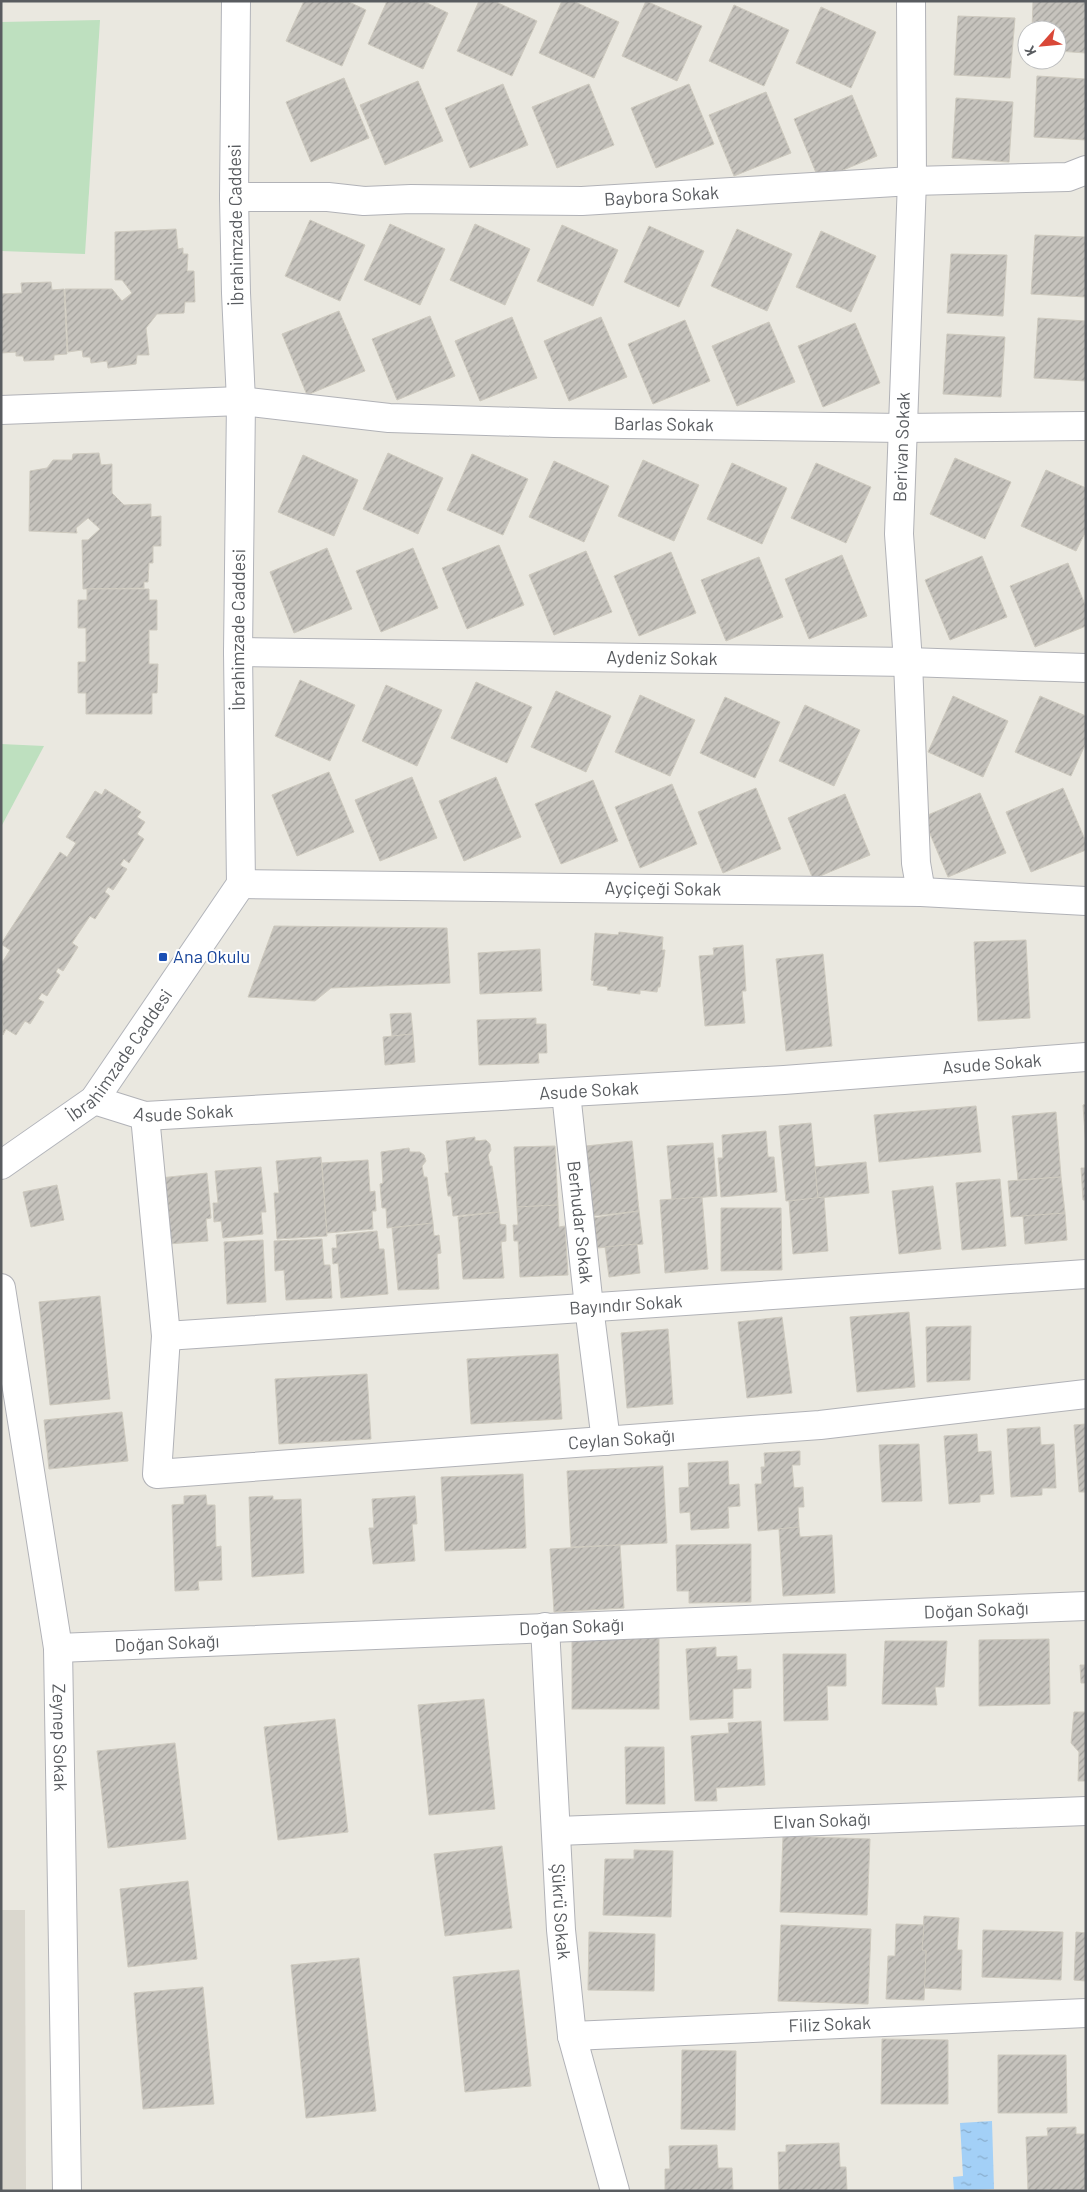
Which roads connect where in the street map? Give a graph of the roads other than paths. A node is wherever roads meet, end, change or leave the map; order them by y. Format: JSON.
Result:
{"nodes":[{"id":1,"x":236,"y":1,"type":"edge"},
{"id":2,"x":911,"y":1,"type":"edge"},
{"id":3,"x":1086,"y":170,"type":"edge"},
{"id":4,"x":912,"y":181,"type":"junction"},
{"id":5,"x":234,"y":197,"type":"junction"},
{"id":6,"x":241,"y":401,"type":"junction"},
{"id":7,"x":1,"y":410,"type":"edge"},
{"id":8,"x":1086,"y":426,"type":"edge"},
{"id":9,"x":902,"y":428,"type":"junction"},
{"id":10,"x":238,"y":652,"type":"junction"},
{"id":11,"x":908,"y":662,"type":"junction"},
{"id":12,"x":1086,"y":668,"type":"edge"},
{"id":13,"x":241,"y":884,"type":"junction"},
{"id":14,"x":921,"y":892,"type":"junction"},
{"id":15,"x":1086,"y":901,"type":"edge"},
{"id":16,"x":1086,"y":1057,"type":"edge"},
{"id":17,"x":566,"y":1093,"type":"junction"},
{"id":18,"x":94,"y":1100,"type":"junction"},
{"id":19,"x":145,"y":1116,"type":"junction"},
{"id":20,"x":1,"y":1166,"type":"edge"},
{"id":21,"x":1086,"y":1274,"type":"edge"},
{"id":22,"x":1,"y":1288,"type":"edge"},
{"id":23,"x":589,"y":1307,"type":"junction"},
{"id":24,"x":166,"y":1336,"type":"junction"},
{"id":25,"x":1086,"y":1394,"type":"edge"},
{"id":26,"x":606,"y":1441,"type":"junction"},
{"id":27,"x":1086,"y":1606,"type":"edge"},
{"id":28,"x":545,"y":1628,"type":"junction"},
{"id":29,"x":58,"y":1648,"type":"junction"},
{"id":30,"x":1086,"y":1812,"type":"edge"},
{"id":31,"x":557,"y":1830,"type":"junction"},
{"id":32,"x":1086,"y":2013,"type":"edge"},
{"id":33,"x":572,"y":2036,"type":"junction"},
{"id":34,"x":67,"y":2191,"type":"edge"},
{"id":35,"x":615,"y":2191,"type":"edge"}],
"edges":[{"from":1,"to":5,"type":"street","name":"İbrahimzade Caddesi"},
{"from":2,"to":4,"type":"street","name":"Berivan Sokak"},
{"from":3,"to":4,"type":"street","name":"Baybora Sokak"},
{"from":4,"to":5,"type":"street","name":"Baybora Sokak"},
{"from":4,"to":9,"type":"street","name":"Berivan Sokak"},
{"from":5,"to":6,"type":"street","name":"İbrahimzade Caddesi"},
{"from":6,"to":7,"type":"street","name":"Barlas Sokak"},
{"from":6,"to":9,"type":"street","name":"Barlas Sokak"},
{"from":6,"to":10,"type":"street","name":"İbrahimzade Caddesi"},
{"from":8,"to":9,"type":"street","name":"Barlas Sokak"},
{"from":9,"to":11,"type":"street","name":"Berivan Sokak"},
{"from":10,"to":11,"type":"street","name":"Aydeniz Sokak"},
{"from":10,"to":13,"type":"street","name":"İbrahimzade Caddesi"},
{"from":11,"to":12,"type":"street","name":"Aydeniz Sokak"},
{"from":11,"to":14,"type":"street","name":"Berivan Sokak"},
{"from":13,"to":14,"type":"street","name":"Ayçiçeği Sokak"},
{"from":13,"to":18,"type":"street","name":"İbrahimzade Caddesi"},
{"from":14,"to":15,"type":"street","name":"Ayçiçeği Sokak"},
{"from":16,"to":17,"type":"street","name":"Asude Sokak"},
{"from":17,"to":19,"type":"street","name":"Asude Sokak"},
{"from":17,"to":23,"type":"street","name":"Berhudar Sokak"},
{"from":18,"to":19,"type":"street","name":"Asude Sokak"},
{"from":18,"to":20,"type":"street","name":"İbrahimzade Caddesi"},
{"from":19,"to":24,"type":"street"},
{"from":21,"to":23,"type":"street","name":"Bayındır Sokak"},
{"from":22,"to":29,"type":"street","name":"Zeynep Sokak"},
{"from":23,"to":24,"type":"street","name":"Bayındır Sokak"},
{"from":23,"to":26,"type":"street","name":"Berhudar Sokak"},
{"from":24,"to":26,"type":"street","name":"Ceylan Sokağı"},
{"from":25,"to":26,"type":"street","name":"Ceylan Sokağı"},
{"from":27,"to":28,"type":"street","name":"Doğan Sokağı"},
{"from":28,"to":29,"type":"street","name":"Doğan Sokağı"},
{"from":28,"to":31,"type":"street","name":"Şükrü Sokak"},
{"from":29,"to":34,"type":"street","name":"Zeynep Sokak"},
{"from":30,"to":31,"type":"street","name":"Elvan Sokağı"},
{"from":31,"to":33,"type":"street","name":"Şükrü Sokak"},
{"from":32,"to":33,"type":"street","name":"Filiz Sokak"},
{"from":33,"to":35,"type":"street","name":"Şükrü Sokak"}]}
